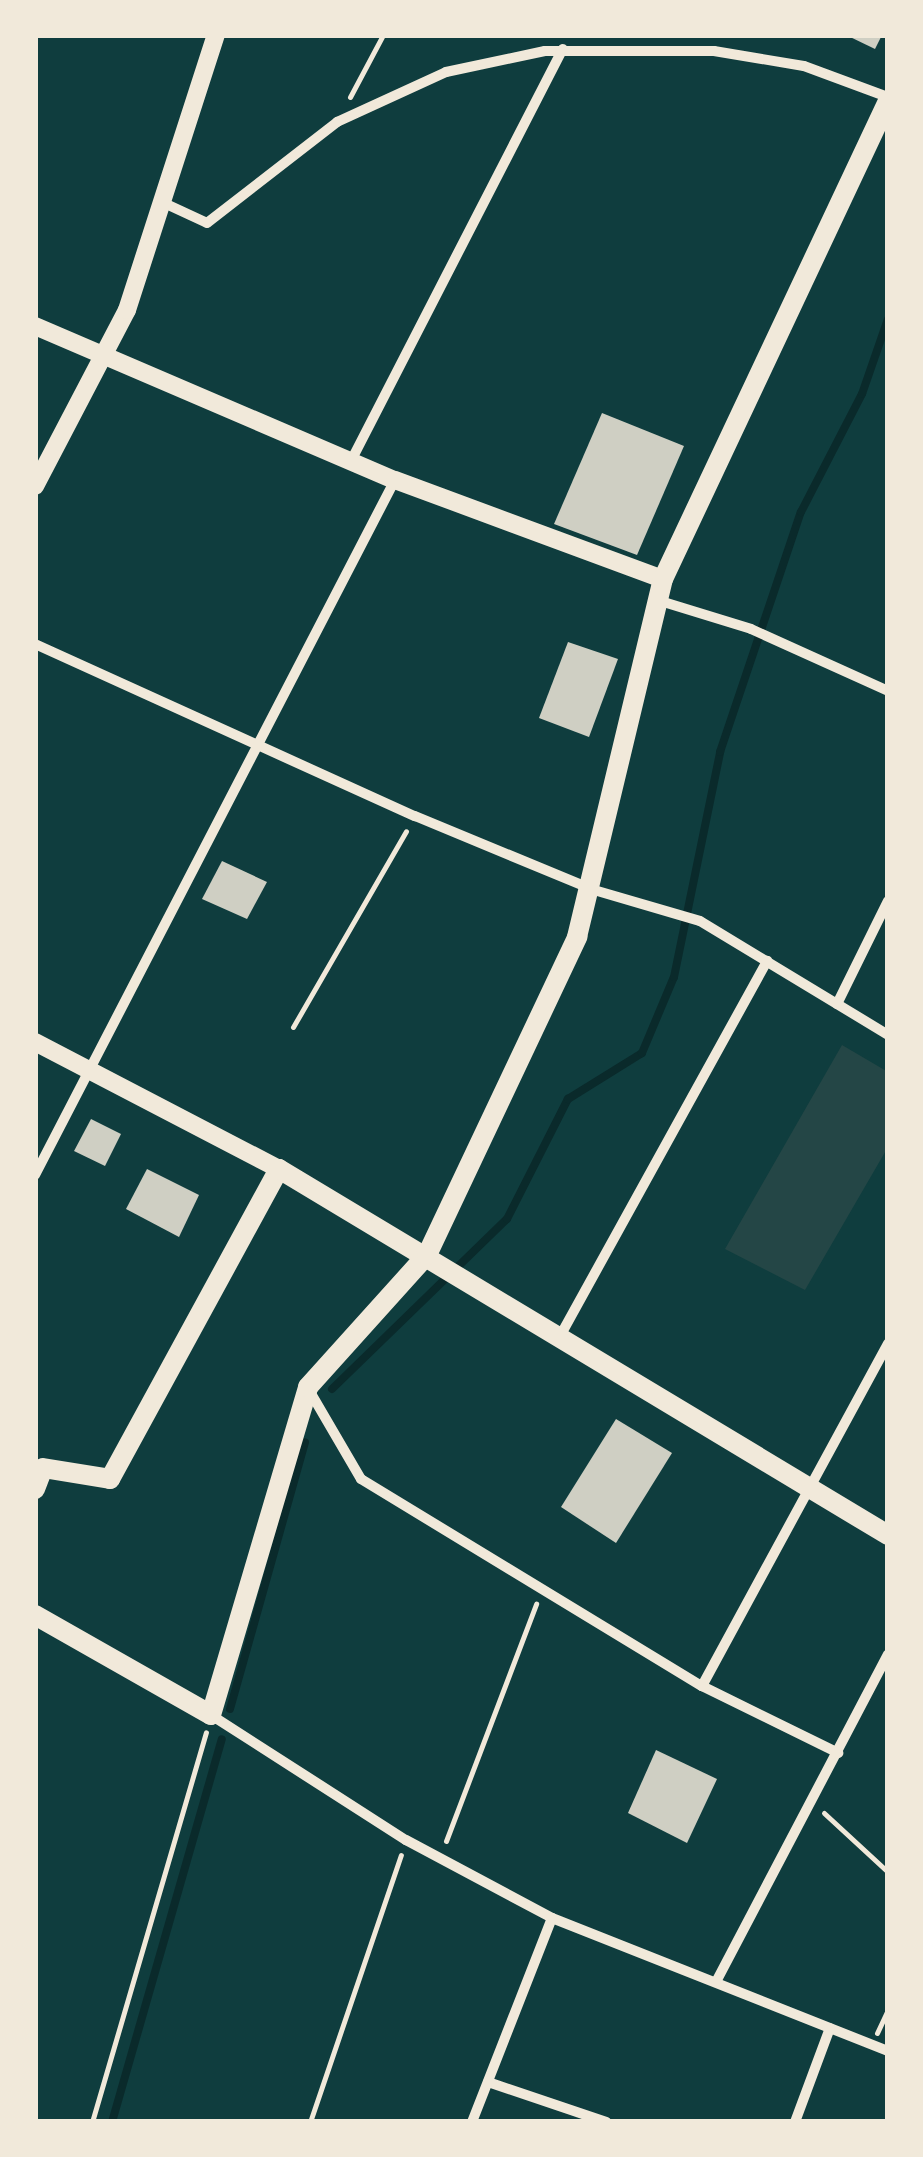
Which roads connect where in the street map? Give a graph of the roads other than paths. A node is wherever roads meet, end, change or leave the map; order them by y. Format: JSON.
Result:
{"nodes":[{"id":1,"x":216,"y":35,"type":"edge"},
{"id":2,"x":563,"y":50,"type":"junction"},
{"id":3,"x":888,"y":99,"type":"edge"},
{"id":4,"x":164,"y":202,"type":"junction"},
{"id":5,"x":35,"y":326,"type":"edge"},
{"id":6,"x":108,"y":356,"type":"junction"},
{"id":7,"x":352,"y":459,"type":"junction"},
{"id":8,"x":395,"y":480,"type":"junction"},
{"id":9,"x":35,"y":486,"type":"edge"},
{"id":10,"x":663,"y":579,"type":"junction"},
{"id":11,"x":656,"y":600,"type":"junction"},
{"id":12,"x":35,"y":644,"type":"edge"},
{"id":13,"x":888,"y":691,"type":"edge"},
{"id":14,"x":259,"y":741,"type":"junction"},
{"id":15,"x":594,"y":890,"type":"junction"},
{"id":16,"x":888,"y":900,"type":"edge"},
{"id":17,"x":767,"y":961,"type":"junction"},
{"id":18,"x":837,"y":1004,"type":"junction"},
{"id":19,"x":888,"y":1035,"type":"edge"},
{"id":20,"x":35,"y":1042,"type":"edge"},
{"id":21,"x":87,"y":1070,"type":"junction"},
{"id":22,"x":279,"y":1170,"type":"junction"},
{"id":23,"x":35,"y":1175,"type":"edge"},
{"id":24,"x":434,"y":1260,"type":"junction"},
{"id":25,"x":559,"y":1338,"type":"junction"},
{"id":26,"x":888,"y":1343,"type":"edge"},
{"id":27,"x":308,"y":1387,"type":"junction"},
{"id":28,"x":35,"y":1489,"type":"edge"},
{"id":29,"x":803,"y":1490,"type":"junction"},
{"id":30,"x":888,"y":1536,"type":"edge"},
{"id":31,"x":35,"y":1614,"type":"edge"},
{"id":32,"x":888,"y":1654,"type":"edge"},
{"id":33,"x":702,"y":1686,"type":"junction"},
{"id":34,"x":211,"y":1715,"type":"junction"},
{"id":35,"x":838,"y":1754,"type":"junction"},
{"id":36,"x":552,"y":1918,"type":"junction"},
{"id":37,"x":718,"y":1980,"type":"junction"},
{"id":38,"x":830,"y":2028,"type":"junction"},
{"id":39,"x":888,"y":2051,"type":"edge"},
{"id":40,"x":488,"y":2082,"type":"junction"},
{"id":41,"x":472,"y":2122,"type":"edge"},
{"id":42,"x":606,"y":2122,"type":"edge"},
{"id":43,"x":795,"y":2122,"type":"edge"}],
"edges":[{"from":1,"to":4,"type":"street"},
{"from":2,"to":3,"type":"street"},
{"from":2,"to":4,"type":"street"},
{"from":2,"to":7,"type":"street"},
{"from":3,"to":10,"type":"main road"},
{"from":4,"to":6,"type":"street"},
{"from":5,"to":6,"type":"street"},
{"from":6,"to":7,"type":"street"},
{"from":6,"to":9,"type":"street"},
{"from":7,"to":8,"type":"street"},
{"from":8,"to":10,"type":"street"},
{"from":8,"to":14,"type":"street"},
{"from":10,"to":11,"type":"main road"},
{"from":11,"to":13,"type":"street"},
{"from":11,"to":15,"type":"main road"},
{"from":12,"to":14,"type":"street"},
{"from":14,"to":15,"type":"street"},
{"from":14,"to":21,"type":"street"},
{"from":15,"to":17,"type":"street"},
{"from":15,"to":24,"type":"main road"},
{"from":16,"to":18,"type":"street"},
{"from":17,"to":18,"type":"street"},
{"from":17,"to":25,"type":"street"},
{"from":18,"to":19,"type":"street"},
{"from":20,"to":21,"type":"street"},
{"from":21,"to":22,"type":"street"},
{"from":21,"to":23,"type":"street"},
{"from":22,"to":24,"type":"main road"},
{"from":22,"to":28,"type":"main road"},
{"from":24,"to":25,"type":"main road"},
{"from":24,"to":27,"type":"main road"},
{"from":25,"to":29,"type":"main road"},
{"from":26,"to":29,"type":"street"},
{"from":27,"to":33,"type":"street"},
{"from":27,"to":34,"type":"main road"},
{"from":29,"to":30,"type":"main road"},
{"from":29,"to":33,"type":"street"},
{"from":31,"to":34,"type":"main road"},
{"from":32,"to":35,"type":"street"},
{"from":33,"to":35,"type":"street"},
{"from":34,"to":36,"type":"street"},
{"from":35,"to":37,"type":"street"},
{"from":36,"to":37,"type":"street"},
{"from":36,"to":40,"type":"street"},
{"from":37,"to":38,"type":"street"},
{"from":38,"to":39,"type":"street"},
{"from":38,"to":43,"type":"street"},
{"from":40,"to":41,"type":"street"},
{"from":40,"to":42,"type":"street"}]}
